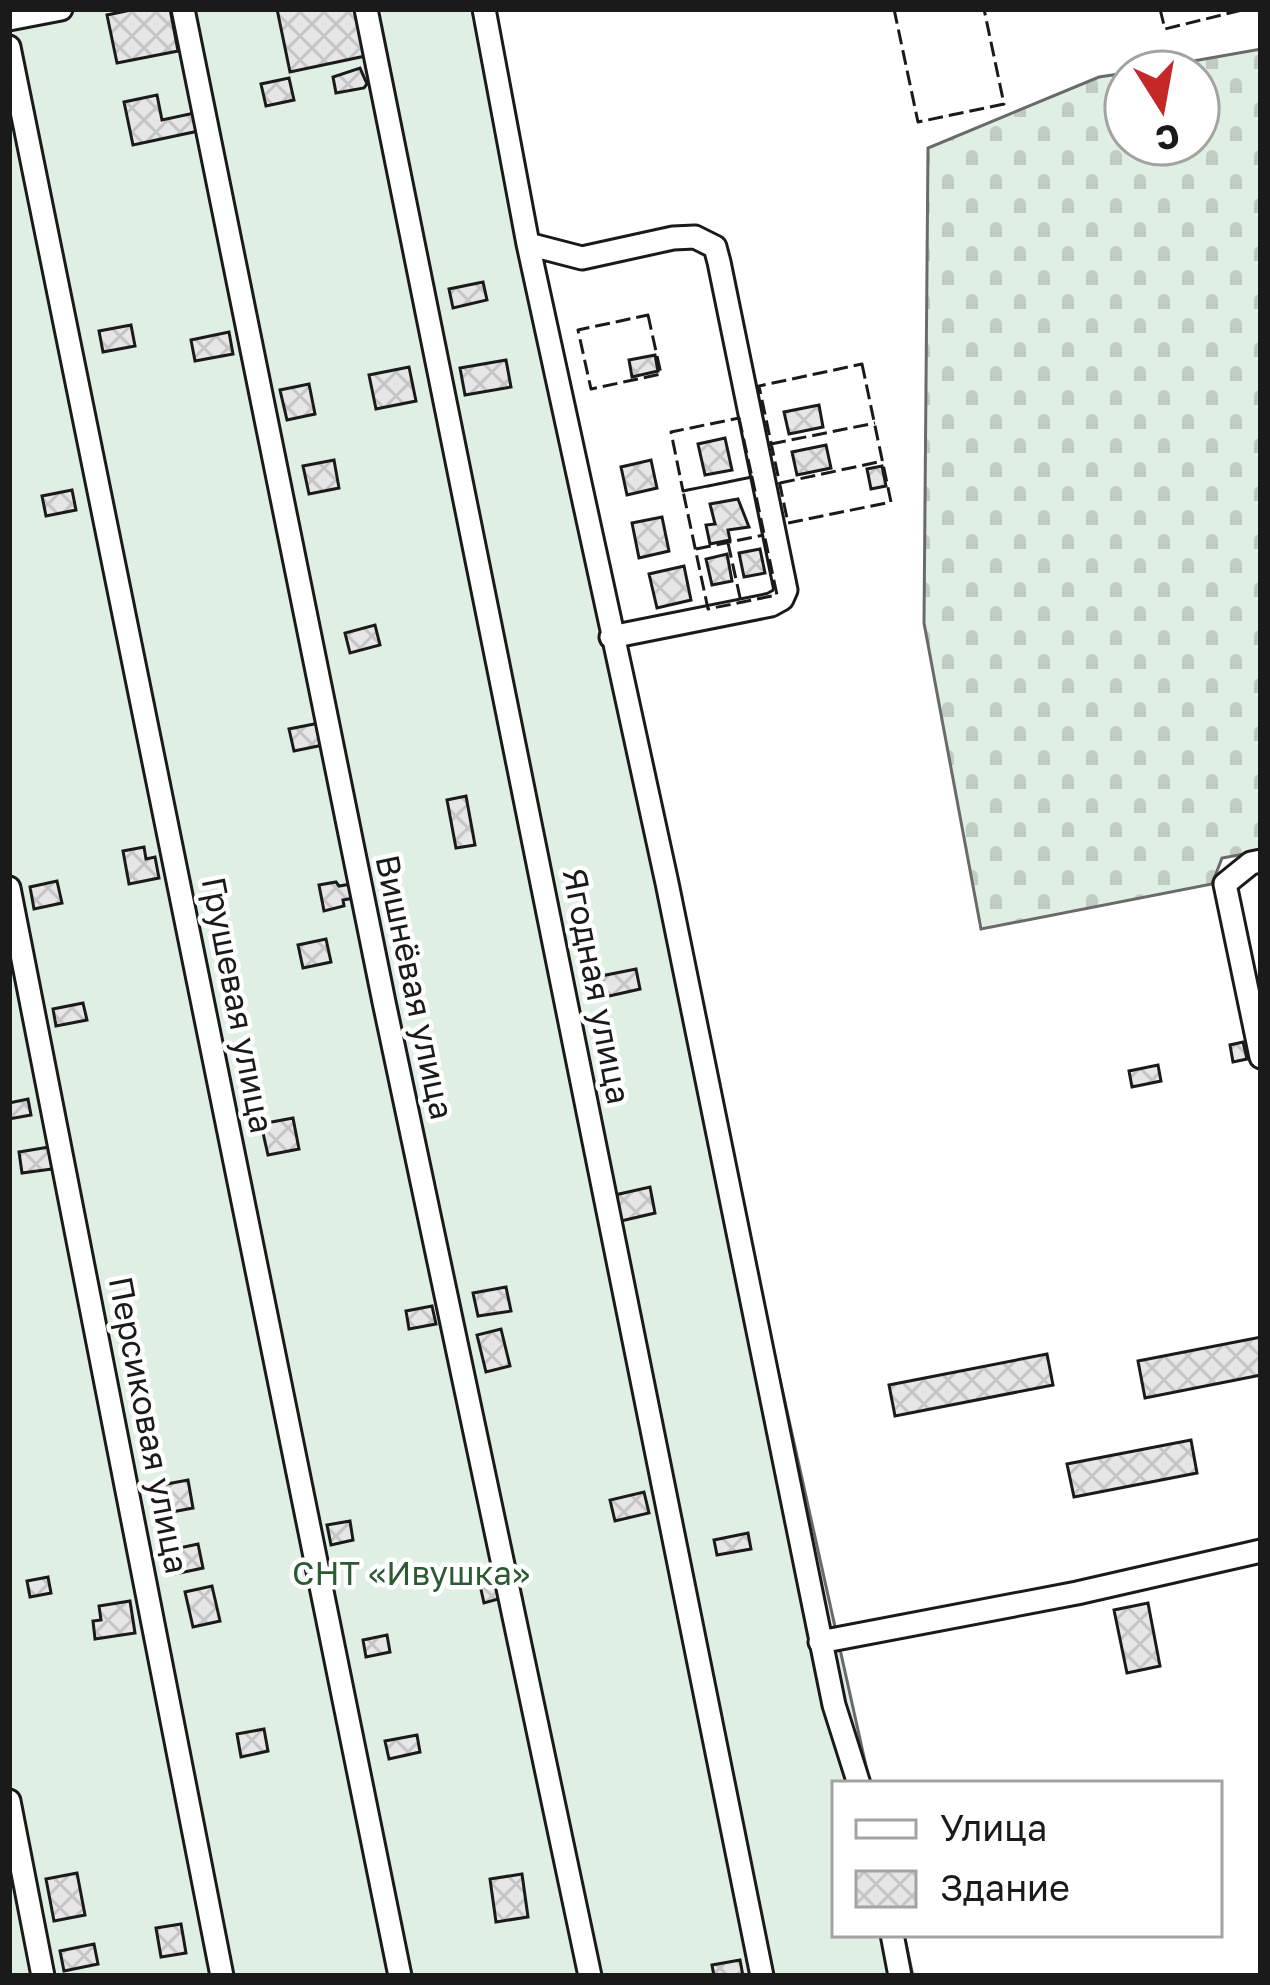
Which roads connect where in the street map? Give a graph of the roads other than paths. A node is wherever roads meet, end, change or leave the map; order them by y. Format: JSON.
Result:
{"nodes":[{"id":1,"x":61,"y":9,"type":"edge"},
{"id":2,"x":183,"y":9,"type":"edge"},
{"id":3,"x":366,"y":9,"type":"edge"},
{"id":4,"x":484,"y":9,"type":"edge"},
{"id":5,"x":9,"y":20,"type":"edge"},
{"id":6,"x":9,"y":46,"type":"edge"},
{"id":7,"x":527,"y":244,"type":"junction"},
{"id":8,"x":611,"y":637,"type":"junction"},
{"id":9,"x":1261,"y":862,"type":"edge"},
{"id":10,"x":9,"y":888,"type":"edge"},
{"id":11,"x":1261,"y":1057,"type":"edge"},
{"id":12,"x":1261,"y":1551,"type":"edge"},
{"id":13,"x":820,"y":1642,"type":"junction"},
{"id":14,"x":858,"y":1781,"type":"edge"},
{"id":15,"x":9,"y":1802,"type":"edge"},
{"id":16,"x":13,"y":1840,"type":"edge"},
{"id":17,"x":20,"y":1917,"type":"edge"},
{"id":18,"x":893,"y":1937,"type":"edge"},
{"id":19,"x":43,"y":1976,"type":"edge"},
{"id":20,"x":222,"y":1976,"type":"edge"},
{"id":21,"x":400,"y":1976,"type":"edge"},
{"id":22,"x":590,"y":1976,"type":"edge"},
{"id":23,"x":762,"y":1976,"type":"edge"},
{"id":24,"x":900,"y":1976,"type":"edge"}],
"edges":[{"from":1,"to":5,"type":"street"},
{"from":2,"to":22,"type":"street","name":"Вишнёвая улица"},
{"from":3,"to":23,"type":"street","name":"Ягодная улица"},
{"from":4,"to":7,"type":"street"},
{"from":6,"to":21,"type":"street","name":"Грушевая улица"},
{"from":7,"to":8,"type":"street"},
{"from":7,"to":8,"type":"street"},
{"from":8,"to":13,"type":"street"},
{"from":9,"to":11,"type":"street"},
{"from":10,"to":20,"type":"street","name":"Персиковая улица"},
{"from":12,"to":13,"type":"street"},
{"from":13,"to":14,"type":"street"},
{"from":15,"to":16,"type":"street"},
{"from":16,"to":17,"type":"street"},
{"from":17,"to":19,"type":"street"},
{"from":18,"to":24,"type":"street"}]}
